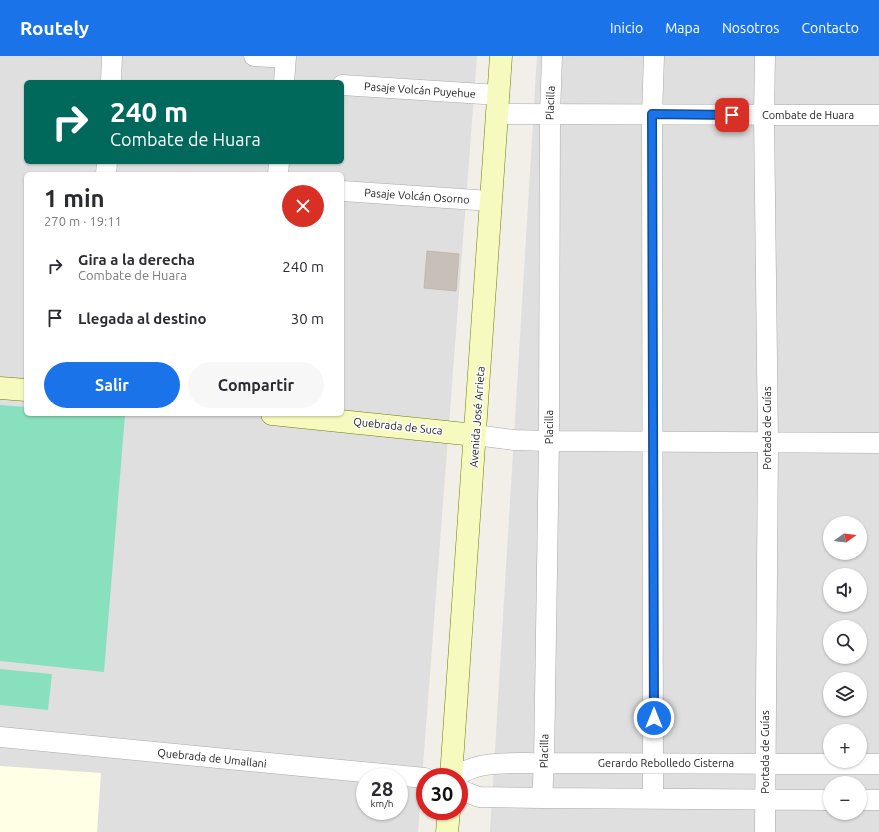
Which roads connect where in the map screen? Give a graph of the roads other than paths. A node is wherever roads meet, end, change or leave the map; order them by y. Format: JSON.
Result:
{"nodes":[{"id":1,"x":112,"y":56,"type":"edge"},
{"id":2,"x":254,"y":56,"type":"edge"},
{"id":3,"x":501,"y":56,"type":"edge"},
{"id":4,"x":552,"y":56,"type":"edge"},
{"id":5,"x":654,"y":56,"type":"edge"},
{"id":6,"x":765,"y":56,"type":"edge"},
{"id":7,"x":286,"y":57,"type":"edge"},
{"id":8,"x":111,"y":80,"type":"edge"},
{"id":9,"x":290,"y":80,"type":"edge"},
{"id":10,"x":344,"y":85,"type":"edge"},
{"id":11,"x":498,"y":105,"type":"junction"},
{"id":12,"x":652,"y":114,"type":"junction"},
{"id":13,"x":550,"y":115,"type":"junction"},
{"id":14,"x":764,"y":115,"type":"junction"},
{"id":15,"x":879,"y":115,"type":"edge"},
{"id":16,"x":344,"y":191,"type":"edge"},
{"id":17,"x":491,"y":201,"type":"junction"},
{"id":18,"x":0,"y":388,"type":"edge"},
{"id":19,"x":24,"y":390,"type":"edge"},
{"id":20,"x":291,"y":416,"type":"edge"},
{"id":21,"x":475,"y":435,"type":"junction"},
{"id":22,"x":549,"y":441,"type":"junction"},
{"id":23,"x":654,"y":442,"type":"junction"},
{"id":24,"x":768,"y":442,"type":"junction"},
{"id":25,"x":879,"y":443,"type":"edge"},
{"id":26,"x":0,"y":737,"type":"edge"},
{"id":27,"x":544,"y":763,"type":"junction"},
{"id":28,"x":654,"y":763,"type":"junction"},
{"id":29,"x":765,"y":764,"type":"junction"},
{"id":30,"x":879,"y":764,"type":"edge"},
{"id":31,"x":452,"y":768,"type":"edge"},
{"id":32,"x":468,"y":769,"type":"edge"},
{"id":33,"x":416,"y":777,"type":"edge"},
{"id":34,"x":468,"y":793,"type":"edge"},
{"id":35,"x":542,"y":798,"type":"junction"},
{"id":36,"x":654,"y":799,"type":"junction"},
{"id":37,"x":765,"y":799,"type":"junction"},
{"id":38,"x":823,"y":800,"type":"edge"},
{"id":39,"x":867,"y":800,"type":"edge"},
{"id":40,"x":879,"y":800,"type":"edge"},
{"id":41,"x":448,"y":820,"type":"edge"},
{"id":42,"x":447,"y":832,"type":"edge"},
{"id":43,"x":765,"y":832,"type":"edge"}],
"edges":[{"from":1,"to":8,"type":"street"},
{"from":2,"to":7,"type":"street"},
{"from":3,"to":11,"type":"main road","name":"Avenida José Arrieta"},
{"from":4,"to":13,"type":"street","name":"Placilla"},
{"from":5,"to":12,"type":"street"},
{"from":6,"to":14,"type":"street","name":"Portada de Guías"},
{"from":7,"to":9,"type":"street"},
{"from":10,"to":11,"type":"street","name":"Pasaje Volcán Puyehue"},
{"from":11,"to":13,"type":"street","name":"Combate de Huara"},
{"from":11,"to":17,"type":"main road","name":"Avenida José Arrieta"},
{"from":12,"to":13,"type":"street","name":"Combate de Huara"},
{"from":12,"to":14,"type":"street","name":"Combate de Huara"},
{"from":12,"to":23,"type":"street"},
{"from":13,"to":22,"type":"street","name":"Placilla"},
{"from":14,"to":15,"type":"street","name":"Combate de Huara"},
{"from":14,"to":24,"type":"street","name":"Portada de Guías"},
{"from":16,"to":17,"type":"street","name":"Pasaje Volcán Osorno"},
{"from":17,"to":21,"type":"main road","name":"Avenida José Arrieta"},
{"from":18,"to":19,"type":"main road"},
{"from":20,"to":21,"type":"main road","name":"Quebrada de Suca"},
{"from":21,"to":22,"type":"street"},
{"from":21,"to":31,"type":"main road","name":"Avenida José Arrieta"},
{"from":22,"to":23,"type":"street"},
{"from":22,"to":27,"type":"street","name":"Placilla"},
{"from":23,"to":24,"type":"street"},
{"from":23,"to":28,"type":"street"},
{"from":24,"to":25,"type":"street"},
{"from":24,"to":29,"type":"street","name":"Portada de Guías"},
{"from":26,"to":33,"type":"street","name":"Quebrada de Umallani"},
{"from":27,"to":28,"type":"street","name":"Gerardo Rebolledo Cisterna"},
{"from":27,"to":32,"type":"street","name":"Gerardo Rebolledo Cisterna"},
{"from":27,"to":35,"type":"street","name":"Placilla"},
{"from":28,"to":29,"type":"street","name":"Gerardo Rebolledo Cisterna"},
{"from":28,"to":36,"type":"street"},
{"from":29,"to":30,"type":"street","name":"Gerardo Rebolledo Cisterna"},
{"from":29,"to":37,"type":"street","name":"Portada de Guías"},
{"from":34,"to":35,"type":"street"},
{"from":35,"to":36,"type":"street"},
{"from":36,"to":37,"type":"street"},
{"from":37,"to":38,"type":"street"},
{"from":37,"to":43,"type":"street","name":"Portada de Guías"},
{"from":39,"to":40,"type":"street"},
{"from":41,"to":42,"type":"main road"}]}
